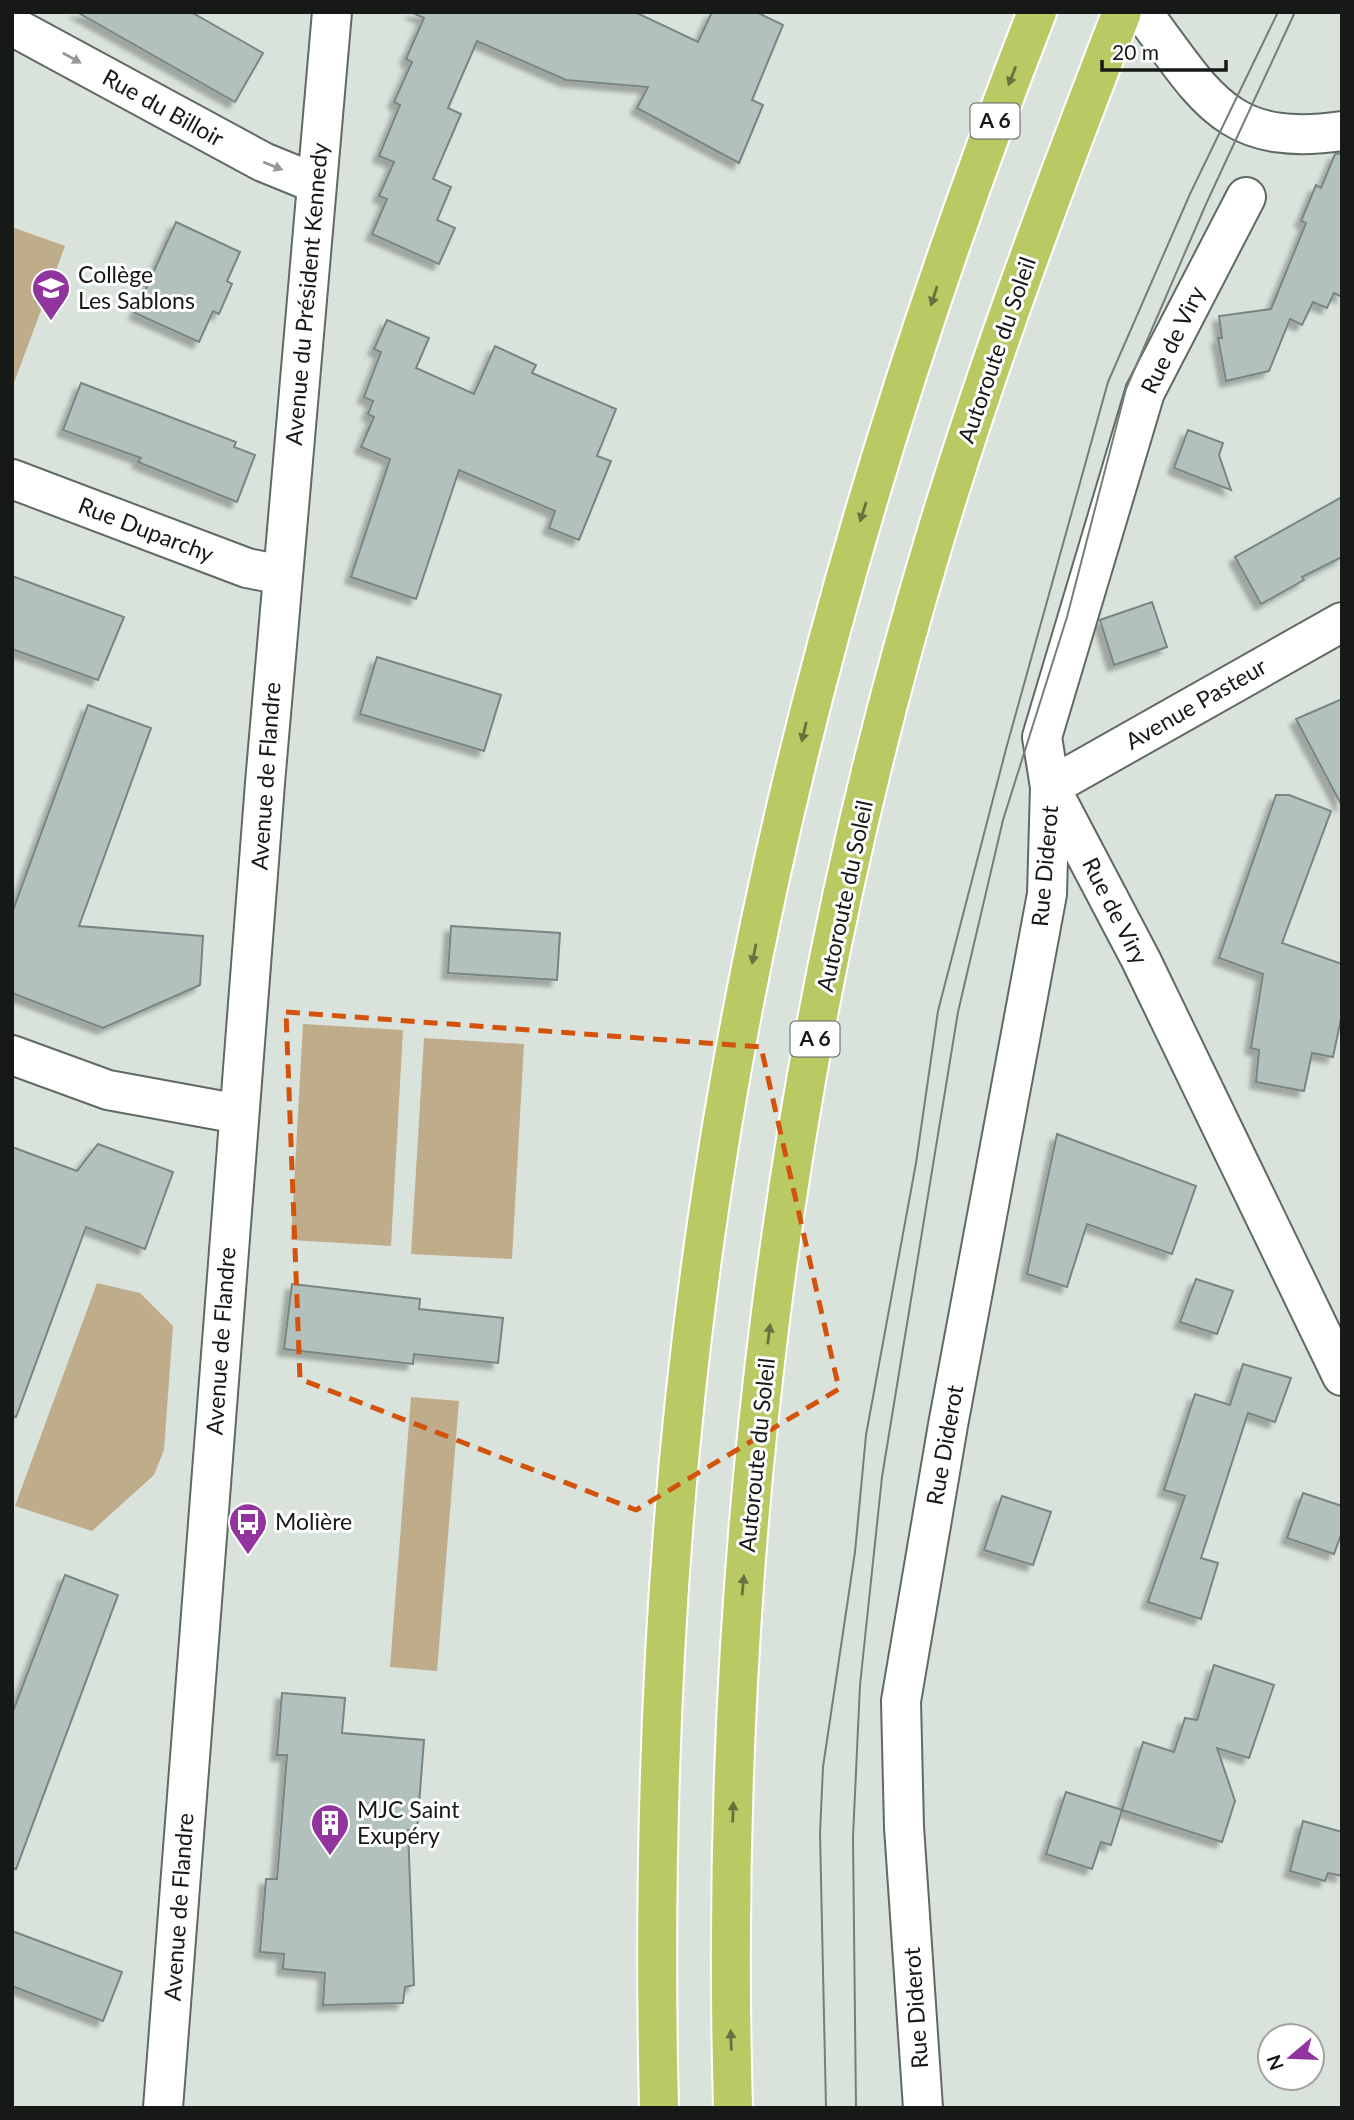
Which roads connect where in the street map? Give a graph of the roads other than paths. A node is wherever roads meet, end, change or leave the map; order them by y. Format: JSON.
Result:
{"nodes":[{"id":1,"x":332,"y":12,"type":"edge"},
{"id":2,"x":1037,"y":12,"type":"edge"},
{"id":3,"x":1122,"y":12,"type":"edge"},
{"id":4,"x":1143,"y":12,"type":"edge"},
{"id":5,"x":12,"y":26,"type":"edge"},
{"id":6,"x":1342,"y":131,"type":"edge"},
{"id":7,"x":317,"y":184,"type":"junction"},
{"id":8,"x":1246,"y":197,"type":"dead end"},
{"id":9,"x":12,"y":479,"type":"edge"},
{"id":10,"x":282,"y":575,"type":"junction"},
{"id":11,"x":1342,"y":622,"type":"edge"},
{"id":12,"x":1051,"y":787,"type":"junction"},
{"id":13,"x":12,"y":1055,"type":"edge"},
{"id":14,"x":239,"y":1114,"type":"junction"},
{"id":15,"x":1342,"y":1376,"type":"edge"},
{"id":16,"x":163,"y":2108,"type":"edge"},
{"id":17,"x":659,"y":2108,"type":"edge"},
{"id":18,"x":733,"y":2108,"type":"edge"},
{"id":19,"x":923,"y":2108,"type":"edge"}],
"edges":[{"from":1,"to":7,"type":"street","name":"Avenue du Président Kennedy"},
{"from":2,"to":17,"type":"highway","number":"A 6","one_way":true},
{"from":18,"to":3,"type":"highway","name":"Autoroute du Soleil","number":"A 6","one_way":true},
{"from":4,"to":6,"type":"street"},
{"from":5,"to":7,"type":"street","name":"Rue du Billoir","one_way":true},
{"from":7,"to":10,"type":"street","name":"Avenue du Président Kennedy"},
{"from":8,"to":12,"type":"street","name":"Rue de Viry"},
{"from":9,"to":10,"type":"street","name":"Rue Duparchy"},
{"from":10,"to":14,"type":"street","name":"Avenue de Flandre"},
{"from":11,"to":12,"type":"street","name":"Avenue Pasteur"},
{"from":12,"to":15,"type":"street","name":"Rue de Viry"},
{"from":12,"to":19,"type":"street","name":"Rue Diderot"},
{"from":13,"to":14,"type":"street"},
{"from":14,"to":16,"type":"street","name":"Avenue de Flandre"}]}
